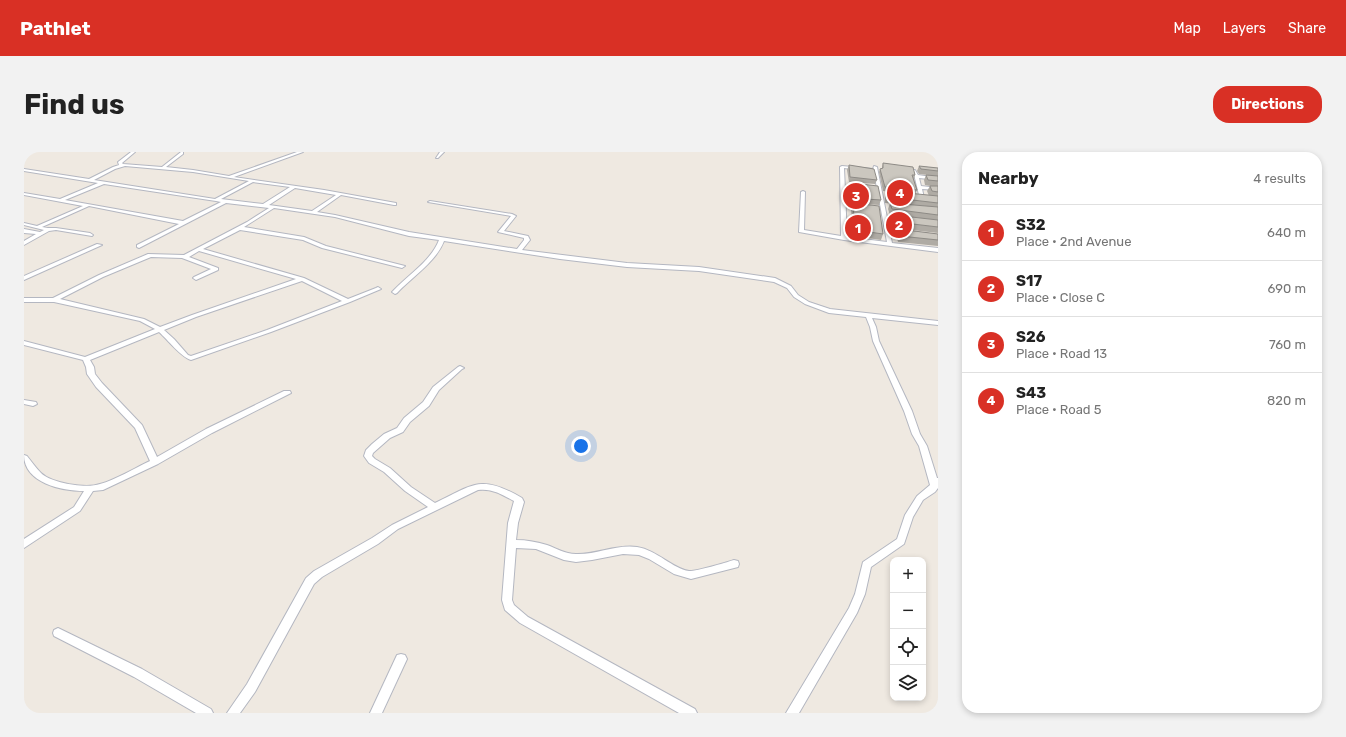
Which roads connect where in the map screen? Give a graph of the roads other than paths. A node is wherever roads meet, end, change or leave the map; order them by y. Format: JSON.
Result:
{"nodes":[{"id":1,"x":133,"y":152,"type":"edge"},
{"id":2,"x":182,"y":152,"type":"edge"},
{"id":3,"x":301,"y":152,"type":"edge"},
{"id":4,"x":442,"y":152,"type":"edge"},
{"id":5,"x":437,"y":157,"type":"dead end"},
{"id":6,"x":123,"y":166,"type":"junction"},
{"id":7,"x":163,"y":168,"type":"junction"},
{"id":8,"x":24,"y":170,"type":"edge"},
{"id":9,"x":30,"y":172,"type":"junction"},
{"id":10,"x":24,"y":174,"type":"edge"},
{"id":11,"x":229,"y":177,"type":"junction"},
{"id":12,"x":938,"y":179,"type":"edge"},
{"id":13,"x":90,"y":180,"type":"junction"},
{"id":14,"x":104,"y":182,"type":"junction"},
{"id":15,"x":252,"y":182,"type":"junction"},
{"id":16,"x":842,"y":184,"type":"junction"},
{"id":17,"x":850,"y":185,"type":"edge"},
{"id":18,"x":294,"y":187,"type":"junction"},
{"id":19,"x":919,"y":187,"type":"junction"},
{"id":20,"x":872,"y":188,"type":"edge"},
{"id":21,"x":938,"y":189,"type":"edge"},
{"id":22,"x":880,"y":191,"type":"junction"},
{"id":23,"x":803,"y":192,"type":"dead end"},
{"id":24,"x":24,"y":194,"type":"edge"},
{"id":25,"x":340,"y":194,"type":"junction"},
{"id":26,"x":887,"y":194,"type":"edge"},
{"id":27,"x":915,"y":197,"type":"edge"},
{"id":28,"x":60,"y":200,"type":"junction"},
{"id":29,"x":216,"y":200,"type":"junction"},
{"id":30,"x":226,"y":201,"type":"junction"},
{"id":31,"x":430,"y":202,"type":"dead end"},
{"id":32,"x":394,"y":204,"type":"dead end"},
{"id":33,"x":88,"y":205,"type":"junction"},
{"id":34,"x":265,"y":205,"type":"junction"},
{"id":35,"x":843,"y":205,"type":"junction"},
{"id":36,"x":274,"y":206,"type":"junction"},
{"id":37,"x":850,"y":206,"type":"dead end"},
{"id":38,"x":890,"y":206,"type":"edge"},
{"id":39,"x":883,"y":207,"type":"junction"},
{"id":40,"x":877,"y":209,"type":"edge"},
{"id":41,"x":312,"y":212,"type":"junction"},
{"id":42,"x":885,"y":217,"type":"junction"},
{"id":43,"x":893,"y":218,"type":"edge"},
{"id":44,"x":184,"y":223,"type":"junction"},
{"id":45,"x":24,"y":224,"type":"edge"},
{"id":46,"x":38,"y":227,"type":"junction"},
{"id":47,"x":239,"y":228,"type":"junction"},
{"id":48,"x":48,"y":230,"type":"junction"},
{"id":49,"x":888,"y":230,"type":"junction"},
{"id":50,"x":24,"y":231,"type":"edge"},
{"id":51,"x":895,"y":231,"type":"dead end"},
{"id":52,"x":42,"y":234,"type":"junction"},
{"id":53,"x":90,"y":235,"type":"dead end"},
{"id":54,"x":844,"y":238,"type":"junction"},
{"id":55,"x":442,"y":239,"type":"junction"},
{"id":56,"x":24,"y":243,"type":"edge"},
{"id":57,"x":890,"y":244,"type":"junction"},
{"id":58,"x":99,"y":245,"type":"dead end"},
{"id":59,"x":139,"y":246,"type":"dead end"},
{"id":60,"x":200,"y":250,"type":"junction"},
{"id":61,"x":520,"y":250,"type":"junction"},
{"id":62,"x":938,"y":250,"type":"edge"},
{"id":63,"x":183,"y":257,"type":"junction"},
{"id":64,"x":402,"y":266,"type":"dead end"},
{"id":65,"x":24,"y":278,"type":"edge"},
{"id":66,"x":196,"y":278,"type":"dead end"},
{"id":67,"x":302,"y":278,"type":"junction"},
{"id":68,"x":378,"y":289,"type":"dead end"},
{"id":69,"x":395,"y":292,"type":"dead end"},
{"id":70,"x":24,"y":300,"type":"edge"},
{"id":71,"x":54,"y":300,"type":"junction"},
{"id":72,"x":348,"y":301,"type":"junction"},
{"id":73,"x":868,"y":315,"type":"junction"},
{"id":74,"x":938,"y":323,"type":"edge"},
{"id":75,"x":159,"y":330,"type":"junction"},
{"id":76,"x":24,"y":343,"type":"edge"},
{"id":77,"x":86,"y":359,"type":"junction"},
{"id":78,"x":460,"y":368,"type":"dead end"},
{"id":79,"x":287,"y":393,"type":"dead end"},
{"id":80,"x":24,"y":402,"type":"edge"},
{"id":81,"x":33,"y":404,"type":"dead end"},
{"id":82,"x":24,"y":458,"type":"edge"},
{"id":83,"x":155,"y":462,"type":"junction"},
{"id":84,"x":936,"y":483,"type":"edge"},
{"id":85,"x":90,"y":488,"type":"junction"},
{"id":86,"x":434,"y":507,"type":"junction"},
{"id":87,"x":24,"y":544,"type":"edge"},
{"id":88,"x":511,"y":544,"type":"junction"},
{"id":89,"x":734,"y":564,"type":"dead end"},
{"id":90,"x":58,"y":633,"type":"dead end"},
{"id":91,"x":401,"y":659,"type":"dead end"},
{"id":92,"x":687,"y":712,"type":"edge"},
{"id":93,"x":207,"y":713,"type":"edge"},
{"id":94,"x":233,"y":713,"type":"edge"},
{"id":95,"x":376,"y":713,"type":"edge"},
{"id":96,"x":792,"y":713,"type":"edge"}],
"edges":[{"from":1,"to":6,"type":"street"},
{"from":2,"to":7,"type":"street"},
{"from":3,"to":11,"type":"street"},
{"from":4,"to":5,"type":"street"},
{"from":6,"to":7,"type":"street"},
{"from":6,"to":13,"type":"street"},
{"from":7,"to":11,"type":"street"},
{"from":8,"to":9,"type":"street"},
{"from":9,"to":10,"type":"street"},
{"from":9,"to":13,"type":"street"},
{"from":11,"to":15,"type":"street"},
{"from":12,"to":19,"type":"street"},
{"from":13,"to":14,"type":"street"},
{"from":14,"to":28,"type":"street"},
{"from":14,"to":29,"type":"street"},
{"from":15,"to":18,"type":"street"},
{"from":15,"to":29,"type":"street"},
{"from":16,"to":17,"type":"street"},
{"from":16,"to":22,"type":"street"},
{"from":16,"to":35,"type":"street"},
{"from":18,"to":25,"type":"street"},
{"from":18,"to":34,"type":"street"},
{"from":19,"to":21,"type":"street"},
{"from":19,"to":27,"type":"street"},
{"from":20,"to":22,"type":"street"},
{"from":22,"to":26,"type":"street"},
{"from":22,"to":39,"type":"street"},
{"from":23,"to":54,"type":"street"},
{"from":24,"to":28,"type":"street"},
{"from":25,"to":32,"type":"street"},
{"from":25,"to":41,"type":"street"},
{"from":28,"to":33,"type":"street"},
{"from":29,"to":30,"type":"street"},
{"from":30,"to":34,"type":"street"},
{"from":30,"to":44,"type":"street"},
{"from":31,"to":61,"type":"street"},
{"from":33,"to":44,"type":"street"},
{"from":33,"to":46,"type":"street"},
{"from":34,"to":36,"type":"street"},
{"from":35,"to":37,"type":"street"},
{"from":35,"to":54,"type":"street"},
{"from":36,"to":41,"type":"street"},
{"from":36,"to":47,"type":"street"},
{"from":38,"to":39,"type":"street"},
{"from":39,"to":40,"type":"street"},
{"from":39,"to":42,"type":"street"},
{"from":41,"to":55,"type":"street"},
{"from":42,"to":43,"type":"street"},
{"from":42,"to":49,"type":"street"},
{"from":44,"to":59,"type":"street"},
{"from":45,"to":46,"type":"street"},
{"from":46,"to":48,"type":"street"},
{"from":47,"to":60,"type":"street"},
{"from":47,"to":64,"type":"street"},
{"from":48,"to":52,"type":"street"},
{"from":48,"to":53,"type":"street"},
{"from":49,"to":51,"type":"street"},
{"from":49,"to":57,"type":"street"},
{"from":50,"to":52,"type":"street"},
{"from":52,"to":56,"type":"street"},
{"from":54,"to":57,"type":"street"},
{"from":55,"to":61,"type":"street"},
{"from":55,"to":69,"type":"street"},
{"from":57,"to":62,"type":"street"},
{"from":58,"to":65,"type":"street"},
{"from":60,"to":63,"type":"street"},
{"from":60,"to":67,"type":"street"},
{"from":61,"to":73,"type":"street"},
{"from":63,"to":66,"type":"street"},
{"from":63,"to":71,"type":"street"},
{"from":67,"to":72,"type":"street"},
{"from":67,"to":75,"type":"street"},
{"from":68,"to":72,"type":"street"},
{"from":70,"to":71,"type":"street"},
{"from":71,"to":75,"type":"street"},
{"from":72,"to":75,"type":"street"},
{"from":73,"to":74,"type":"street"},
{"from":73,"to":84,"type":"street"},
{"from":75,"to":77,"type":"street"},
{"from":76,"to":77,"type":"street"},
{"from":77,"to":83,"type":"street"},
{"from":78,"to":86,"type":"street"},
{"from":79,"to":83,"type":"street"},
{"from":80,"to":81,"type":"street"},
{"from":82,"to":85,"type":"street"},
{"from":83,"to":85,"type":"street"},
{"from":84,"to":96,"type":"street"},
{"from":85,"to":87,"type":"street"},
{"from":86,"to":88,"type":"street"},
{"from":86,"to":94,"type":"street"},
{"from":88,"to":89,"type":"street"},
{"from":88,"to":92,"type":"street"},
{"from":90,"to":93,"type":"street"},
{"from":91,"to":95,"type":"street"}]}
